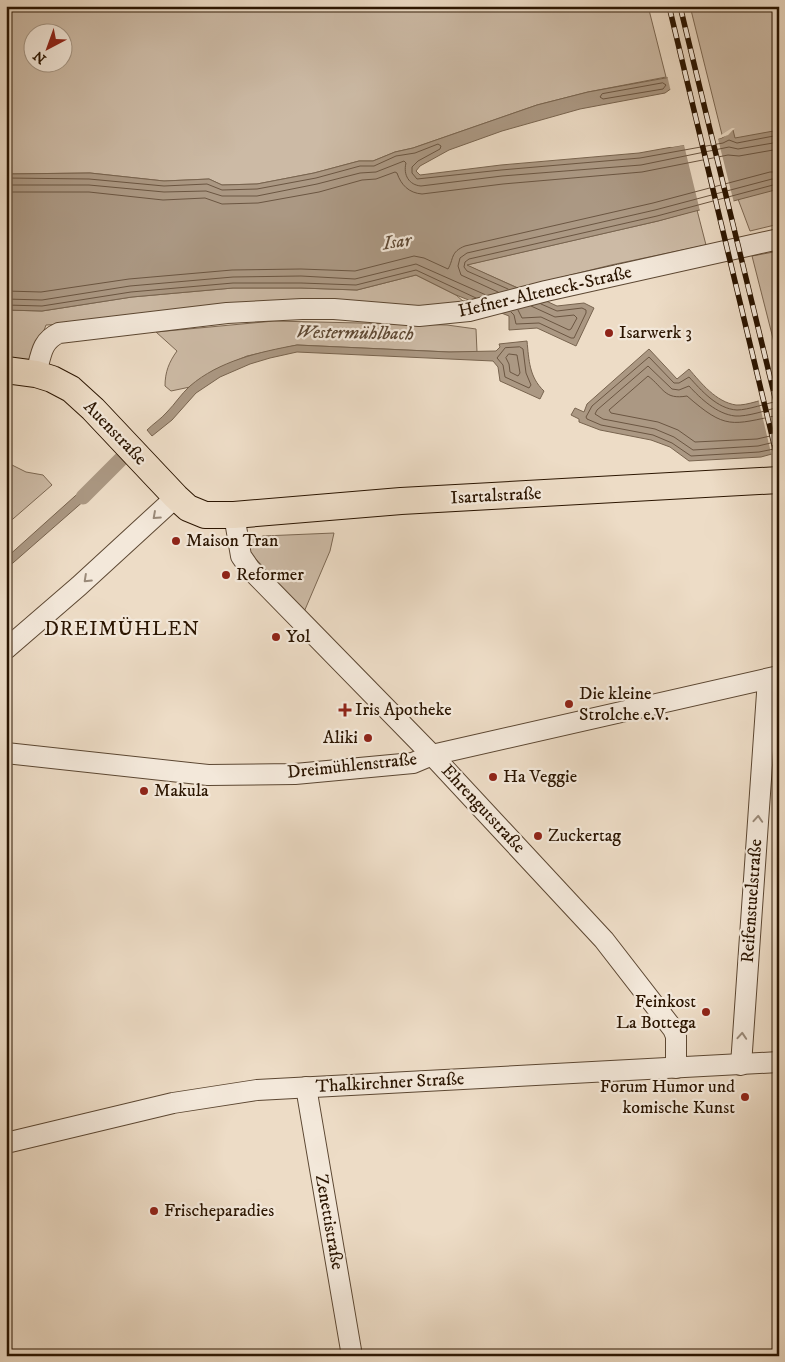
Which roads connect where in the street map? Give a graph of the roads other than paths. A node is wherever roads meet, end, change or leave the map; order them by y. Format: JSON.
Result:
{"nodes":[{"id":1,"x":779,"y":239,"type":"edge"},
{"id":2,"x":6,"y":370,"type":"edge"},
{"id":3,"x":36,"y":374,"type":"junction"},
{"id":4,"x":779,"y":480,"type":"edge"},
{"id":5,"x":176,"y":497,"type":"junction"},
{"id":6,"x":224,"y":515,"type":"junction"},
{"id":7,"x":6,"y":649,"type":"edge"},
{"id":8,"x":774,"y":677,"type":"edge"},
{"id":9,"x":6,"y":753,"type":"edge"},
{"id":10,"x":432,"y":755,"type":"junction"},
{"id":11,"x":779,"y":1062,"type":"edge"},
{"id":12,"x":741,"y":1065,"type":"junction"},
{"id":13,"x":676,"y":1068,"type":"junction"},
{"id":14,"x":306,"y":1087,"type":"junction"},
{"id":15,"x":6,"y":1143,"type":"edge"},
{"id":16,"x":352,"y":1356,"type":"edge"}],
"edges":[{"from":1,"to":3,"type":"street","name":"Hefner-Alteneck-Straße"},
{"from":2,"to":3,"type":"main road","name":"Auenstraße"},
{"from":3,"to":5,"type":"main road","name":"Auenstraße"},
{"from":4,"to":6,"type":"main road","name":"Isartalstraße"},
{"from":5,"to":6,"type":"main road","name":"Auenstraße"},
{"from":5,"to":7,"type":"street","one_way":true},
{"from":6,"to":10,"type":"street","name":"Ehrengutstraße"},
{"from":8,"to":10,"type":"street","name":"Dreimühlenstraße"},
{"from":12,"to":8,"type":"street","name":"Reifenstuelstraße","one_way":true},
{"from":9,"to":10,"type":"street","name":"Dreimühlenstraße"},
{"from":10,"to":13,"type":"street","name":"Ehrengutstraße"},
{"from":11,"to":12,"type":"street","name":"Thalkirchner Straße"},
{"from":12,"to":13,"type":"street","name":"Thalkirchner Straße"},
{"from":13,"to":14,"type":"street","name":"Thalkirchner Straße"},
{"from":14,"to":15,"type":"street","name":"Thalkirchner Straße"},
{"from":14,"to":16,"type":"street","name":"Zenettistraße"}]}
